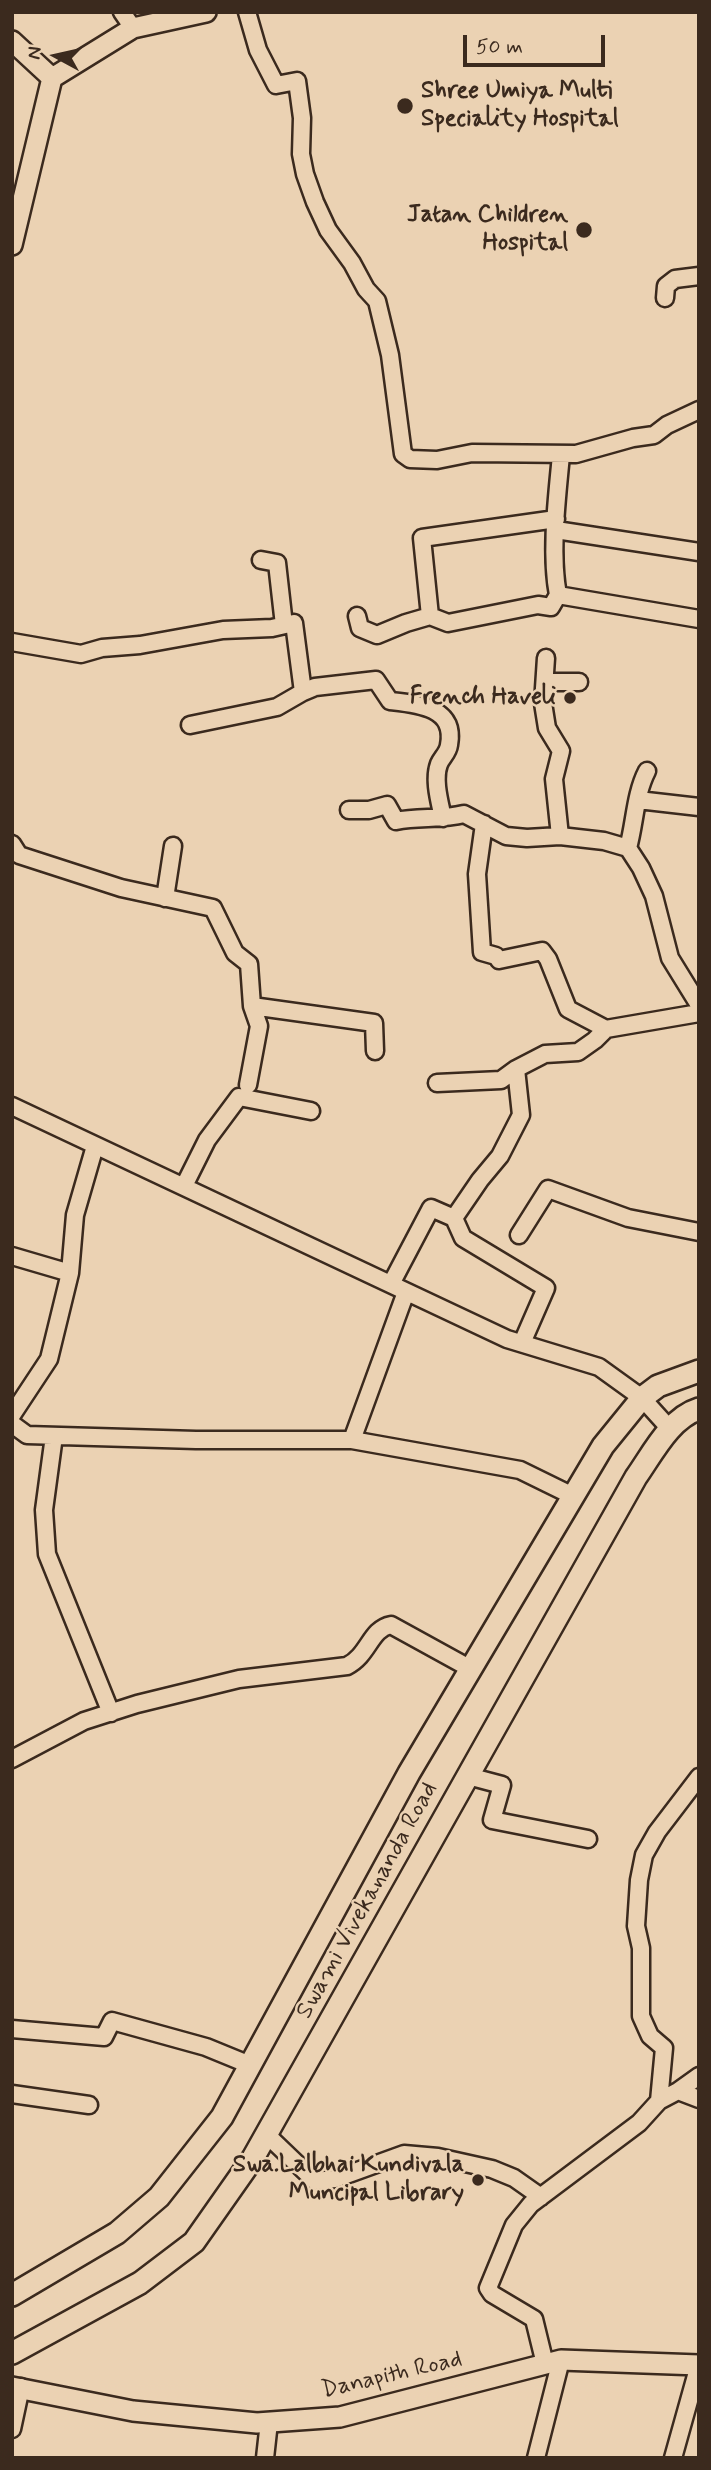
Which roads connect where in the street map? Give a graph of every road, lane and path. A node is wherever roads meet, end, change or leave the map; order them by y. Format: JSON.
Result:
{"nodes":[{"id":1,"x":206,"y":12,"type":"edge"},
{"id":2,"x":247,"y":12,"type":"edge"},
{"id":3,"x":127,"y":20,"type":"edge"},
{"id":4,"x":12,"y":41,"type":"edge"},
{"id":5,"x":52,"y":78,"type":"junction"},
{"id":6,"x":12,"y":245,"type":"edge"},
{"id":7,"x":699,"y":276,"type":"edge"},
{"id":8,"x":665,"y":298,"type":"dead end"},
{"id":9,"x":699,"y":410,"type":"edge"},
{"id":10,"x":675,"y":422,"type":"junction"},
{"id":11,"x":699,"y":424,"type":"edge"},
{"id":12,"x":561,"y":455,"type":"junction"},
{"id":13,"x":556,"y":525,"type":"junction"},
{"id":14,"x":699,"y":552,"type":"edge"},
{"id":15,"x":261,"y":560,"type":"dead end"},
{"id":16,"x":558,"y":595,"type":"junction"},
{"id":17,"x":357,"y":616,"type":"dead end"},
{"id":18,"x":430,"y":616,"type":"junction"},
{"id":19,"x":699,"y":619,"type":"edge"},
{"id":20,"x":284,"y":625,"type":"junction"},
{"id":21,"x":12,"y":642,"type":"edge"},
{"id":22,"x":546,"y":658,"type":"dead end"},
{"id":23,"x":546,"y":682,"type":"junction"},
{"id":24,"x":579,"y":682,"type":"dead end"},
{"id":25,"x":303,"y":692,"type":"junction"},
{"id":26,"x":190,"y":725,"type":"dead end"},
{"id":27,"x":647,"y":771,"type":"dead end"},
{"id":28,"x":638,"y":800,"type":"junction"},
{"id":29,"x":699,"y":807,"type":"edge"},
{"id":30,"x":349,"y":810,"type":"dead end"},
{"id":31,"x":443,"y":818,"type":"junction"},
{"id":32,"x":484,"y":824,"type":"junction"},
{"id":33,"x":560,"y":836,"type":"junction"},
{"id":34,"x":12,"y":844,"type":"edge"},
{"id":35,"x":173,"y":846,"type":"dead end"},
{"id":36,"x":628,"y":848,"type":"junction"},
{"id":37,"x":165,"y":898,"type":"junction"},
{"id":38,"x":699,"y":1005,"type":"edge"},
{"id":39,"x":252,"y":1006,"type":"junction"},
{"id":40,"x":699,"y":1013,"type":"edge"},
{"id":41,"x":606,"y":1029,"type":"junction"},
{"id":42,"x":375,"y":1051,"type":"dead end"},
{"id":43,"x":516,"y":1069,"type":"junction"},
{"id":44,"x":437,"y":1083,"type":"dead end"},
{"id":45,"x":247,"y":1085,"type":"dead end"},
{"id":46,"x":12,"y":1106,"type":"edge"},
{"id":47,"x":311,"y":1111,"type":"dead end"},
{"id":48,"x":95,"y":1146,"type":"junction"},
{"id":49,"x":184,"y":1186,"type":"junction"},
{"id":50,"x":454,"y":1218,"type":"junction"},
{"id":51,"x":699,"y":1232,"type":"edge"},
{"id":52,"x":519,"y":1235,"type":"dead end"},
{"id":53,"x":12,"y":1256,"type":"edge"},
{"id":54,"x":70,"y":1273,"type":"junction"},
{"id":55,"x":398,"y":1288,"type":"junction"},
{"id":56,"x":522,"y":1343,"type":"junction"},
{"id":57,"x":698,"y":1367,"type":"edge"},
{"id":58,"x":642,"y":1398,"type":"junction"},
{"id":59,"x":699,"y":1409,"type":"edge"},
{"id":60,"x":12,"y":1415,"type":"edge"},
{"id":61,"x":12,"y":1424,"type":"edge"},
{"id":62,"x":670,"y":1429,"type":"junction"},
{"id":63,"x":54,"y":1436,"type":"junction"},
{"id":64,"x":352,"y":1440,"type":"junction"},
{"id":65,"x":573,"y":1496,"type":"junction"},
{"id":66,"x":471,"y":1668,"type":"junction"},
{"id":67,"x":111,"y":1713,"type":"junction"},
{"id":68,"x":12,"y":1759,"type":"edge"},
{"id":69,"x":468,"y":1776,"type":"junction"},
{"id":70,"x":699,"y":1777,"type":"edge"},
{"id":71,"x":587,"y":1839,"type":"dead end"},
{"id":72,"x":12,"y":2029,"type":"edge"},
{"id":73,"x":250,"y":2066,"type":"junction"},
{"id":74,"x":699,"y":2076,"type":"edge"},
{"id":75,"x":678,"y":2091,"type":"junction"},
{"id":76,"x":12,"y":2094,"type":"edge"},
{"id":77,"x":699,"y":2099,"type":"edge"},
{"id":78,"x":659,"y":2101,"type":"junction"},
{"id":79,"x":89,"y":2105,"type":"dead end"},
{"id":80,"x":267,"y":2135,"type":"junction"},
{"id":81,"x":541,"y":2197,"type":"junction"},
{"id":82,"x":12,"y":2295,"type":"edge"},
{"id":83,"x":12,"y":2353,"type":"edge"},
{"id":84,"x":553,"y":2362,"type":"junction"},
{"id":85,"x":699,"y":2365,"type":"edge"},
{"id":86,"x":16,"y":2387,"type":"edge"},
{"id":87,"x":269,"y":2422,"type":"junction"},
{"id":88,"x":12,"y":2429,"type":"edge"},
{"id":89,"x":265,"y":2458,"type":"edge"},
{"id":90,"x":536,"y":2458,"type":"edge"},
{"id":91,"x":673,"y":2458,"type":"edge"}],
"edges":[{"from":1,"to":3,"type":"street"},
{"from":2,"to":12,"type":"street"},
{"from":3,"to":5,"type":"street"},
{"from":4,"to":5,"type":"street"},
{"from":5,"to":6,"type":"street"},
{"from":7,"to":8,"type":"street"},
{"from":9,"to":10,"type":"street"},
{"from":10,"to":11,"type":"street"},
{"from":10,"to":12,"type":"street"},
{"from":12,"to":13,"type":"street"},
{"from":13,"to":14,"type":"street"},
{"from":13,"to":16,"type":"street"},
{"from":13,"to":18,"type":"street"},
{"from":15,"to":20,"type":"street"},
{"from":16,"to":18,"type":"street"},
{"from":16,"to":19,"type":"street"},
{"from":17,"to":18,"type":"street"},
{"from":20,"to":21,"type":"street"},
{"from":20,"to":25,"type":"street"},
{"from":22,"to":23,"type":"street"},
{"from":23,"to":24,"type":"street"},
{"from":23,"to":33,"type":"street"},
{"from":25,"to":26,"type":"street"},
{"from":25,"to":31,"type":"street"},
{"from":27,"to":28,"type":"street"},
{"from":28,"to":29,"type":"street"},
{"from":28,"to":36,"type":"street"},
{"from":30,"to":31,"type":"street"},
{"from":31,"to":32,"type":"street"},
{"from":32,"to":33,"type":"street"},
{"from":32,"to":41,"type":"street"},
{"from":33,"to":36,"type":"street"},
{"from":34,"to":37,"type":"street"},
{"from":35,"to":37,"type":"street"},
{"from":36,"to":38,"type":"street"},
{"from":37,"to":39,"type":"street"},
{"from":39,"to":42,"type":"street"},
{"from":39,"to":45,"type":"street"},
{"from":40,"to":41,"type":"street"},
{"from":41,"to":43,"type":"street"},
{"from":43,"to":44,"type":"street"},
{"from":43,"to":50,"type":"street"},
{"from":46,"to":48,"type":"street"},
{"from":47,"to":49,"type":"street"},
{"from":48,"to":49,"type":"street"},
{"from":48,"to":54,"type":"street"},
{"from":49,"to":55,"type":"street"},
{"from":50,"to":55,"type":"street"},
{"from":50,"to":56,"type":"street"},
{"from":51,"to":52,"type":"street"},
{"from":53,"to":54,"type":"street"},
{"from":54,"to":60,"type":"street"},
{"from":55,"to":56,"type":"street"},
{"from":55,"to":64,"type":"street"},
{"from":56,"to":58,"type":"street"},
{"from":57,"to":58,"type":"main road"},
{"from":58,"to":62,"type":"street"},
{"from":58,"to":65,"type":"main road"},
{"from":59,"to":62,"type":"main road","name":"Swami Vivekananda Road"},
{"from":61,"to":63,"type":"street"},
{"from":62,"to":69,"type":"main road","name":"Swami Vivekananda Road"},
{"from":63,"to":64,"type":"street"},
{"from":63,"to":67,"type":"street"},
{"from":64,"to":65,"type":"street"},
{"from":65,"to":66,"type":"main road"},
{"from":66,"to":67,"type":"street"},
{"from":66,"to":73,"type":"main road"},
{"from":67,"to":68,"type":"street"},
{"from":69,"to":71,"type":"street"},
{"from":69,"to":80,"type":"main road","name":"Swami Vivekananda Road"},
{"from":70,"to":78,"type":"street"},
{"from":72,"to":73,"type":"street"},
{"from":73,"to":82,"type":"main road"},
{"from":74,"to":75,"type":"street"},
{"from":75,"to":77,"type":"street"},
{"from":75,"to":78,"type":"street"},
{"from":76,"to":79,"type":"street"},
{"from":78,"to":81,"type":"street"},
{"from":80,"to":81,"type":"street"},
{"from":80,"to":83,"type":"main road","name":"Swami Vivekananda Road"},
{"from":81,"to":84,"type":"street"},
{"from":84,"to":85,"type":"street","name":"Danapith Road"},
{"from":84,"to":87,"type":"street","name":"Danapith Road"},
{"from":84,"to":90,"type":"street"},
{"from":85,"to":91,"type":"street"},
{"from":86,"to":87,"type":"street","name":"Danapith Road"},
{"from":86,"to":88,"type":"street"},
{"from":87,"to":89,"type":"street"}]}
